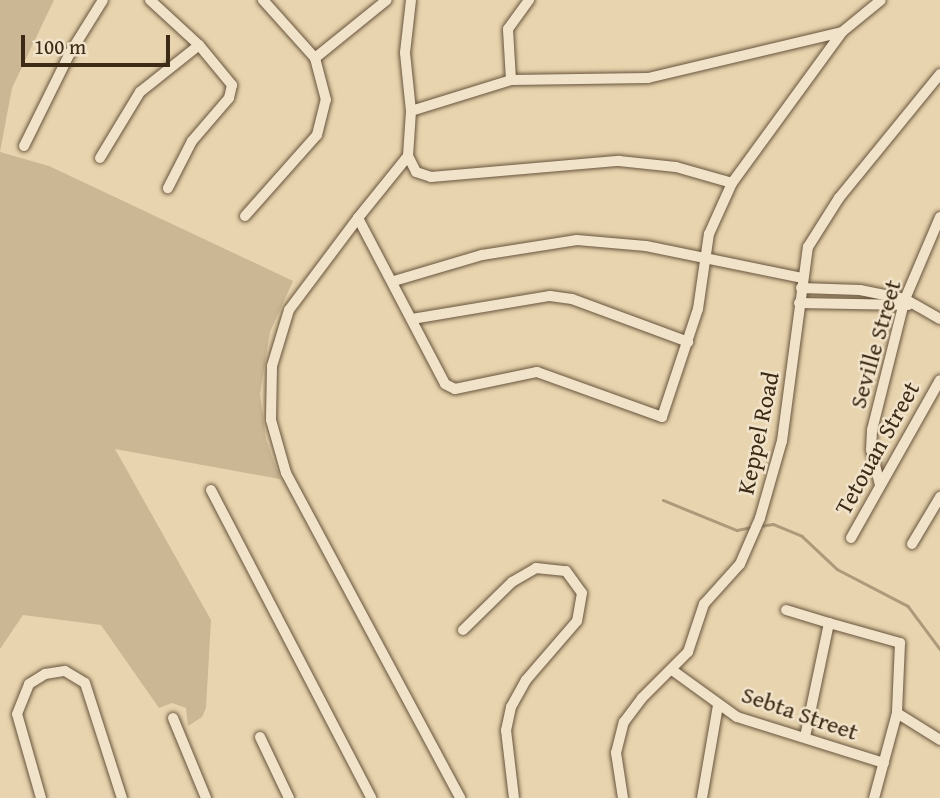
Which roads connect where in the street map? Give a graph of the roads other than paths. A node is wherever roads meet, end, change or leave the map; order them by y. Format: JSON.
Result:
{"nodes":[{"id":1,"x":103,"y":0,"type":"edge"},
{"id":2,"x":150,"y":0,"type":"edge"},
{"id":3,"x":263,"y":0,"type":"edge"},
{"id":4,"x":387,"y":0,"type":"edge"},
{"id":5,"x":411,"y":0,"type":"edge"},
{"id":6,"x":529,"y":0,"type":"edge"},
{"id":7,"x":881,"y":0,"type":"edge"},
{"id":8,"x":842,"y":32,"type":"junction"},
{"id":9,"x":199,"y":45,"type":"junction"},
{"id":10,"x":316,"y":58,"type":"junction"},
{"id":11,"x":940,"y":74,"type":"edge"},
{"id":12,"x":511,"y":80,"type":"junction"},
{"id":13,"x":411,"y":111,"type":"junction"},
{"id":14,"x":24,"y":146,"type":"dead end"},
{"id":15,"x":408,"y":156,"type":"junction"},
{"id":16,"x":100,"y":158,"type":"dead end"},
{"id":17,"x":732,"y":183,"type":"junction"},
{"id":18,"x":168,"y":188,"type":"dead end"},
{"id":19,"x":244,"y":216,"type":"dead end"},
{"id":20,"x":940,"y":217,"type":"edge"},
{"id":21,"x":358,"y":218,"type":"junction"},
{"id":22,"x":702,"y":257,"type":"junction"},
{"id":23,"x":394,"y":281,"type":"junction"},
{"id":24,"x":801,"y":283,"type":"junction"},
{"id":25,"x":799,"y":303,"type":"junction"},
{"id":26,"x":908,"y":303,"type":"junction"},
{"id":27,"x":412,"y":319,"type":"junction"},
{"id":28,"x":940,"y":319,"type":"edge"},
{"id":29,"x":688,"y":342,"type":"junction"},
{"id":30,"x":940,"y":380,"type":"edge"},
{"id":31,"x":880,"y":485,"type":"junction"},
{"id":32,"x":211,"y":490,"type":"dead end"},
{"id":33,"x":940,"y":497,"type":"edge"},
{"id":34,"x":851,"y":538,"type":"dead end"},
{"id":35,"x":912,"y":544,"type":"dead end"},
{"id":36,"x":786,"y":610,"type":"dead end"},
{"id":37,"x":829,"y":623,"type":"junction"},
{"id":38,"x":463,"y":630,"type":"dead end"},
{"id":39,"x":672,"y":670,"type":"junction"},
{"id":40,"x":718,"y":705,"type":"junction"},
{"id":41,"x":897,"y":713,"type":"junction"},
{"id":42,"x":173,"y":718,"type":"dead end"},
{"id":43,"x":260,"y":737,"type":"dead end"},
{"id":44,"x":805,"y":737,"type":"junction"},
{"id":45,"x":940,"y":740,"type":"edge"},
{"id":46,"x":884,"y":763,"type":"junction"},
{"id":47,"x":41,"y":798,"type":"edge"},
{"id":48,"x":122,"y":798,"type":"edge"},
{"id":49,"x":206,"y":798,"type":"edge"},
{"id":50,"x":289,"y":798,"type":"edge"},
{"id":51,"x":371,"y":798,"type":"edge"},
{"id":52,"x":460,"y":798,"type":"edge"},
{"id":53,"x":514,"y":798,"type":"edge"},
{"id":54,"x":623,"y":798,"type":"edge"},
{"id":55,"x":702,"y":798,"type":"edge"},
{"id":56,"x":874,"y":798,"type":"edge"}],
"edges":[{"from":1,"to":14,"type":"street"},
{"from":2,"to":9,"type":"street"},
{"from":3,"to":10,"type":"street"},
{"from":4,"to":10,"type":"street"},
{"from":5,"to":13,"type":"street"},
{"from":6,"to":12,"type":"street"},
{"from":7,"to":8,"type":"street"},
{"from":8,"to":12,"type":"street"},
{"from":8,"to":17,"type":"street"},
{"from":9,"to":16,"type":"street"},
{"from":9,"to":18,"type":"street"},
{"from":10,"to":19,"type":"street"},
{"from":11,"to":24,"type":"street","name":"Keppel Road"},
{"from":12,"to":13,"type":"street"},
{"from":13,"to":15,"type":"street"},
{"from":15,"to":17,"type":"street"},
{"from":15,"to":21,"type":"street"},
{"from":17,"to":22,"type":"street"},
{"from":20,"to":26,"type":"street","name":"Seville Street"},
{"from":21,"to":23,"type":"street"},
{"from":21,"to":52,"type":"street"},
{"from":22,"to":23,"type":"street"},
{"from":22,"to":24,"type":"street"},
{"from":22,"to":29,"type":"street"},
{"from":23,"to":27,"type":"street"},
{"from":24,"to":25,"type":"street","name":"Keppel Road"},
{"from":24,"to":26,"type":"street"},
{"from":25,"to":26,"type":"street"},
{"from":25,"to":39,"type":"street","name":"Keppel Road"},
{"from":26,"to":28,"type":"street"},
{"from":26,"to":31,"type":"street","name":"Seville Street"},
{"from":27,"to":29,"type":"street"},
{"from":27,"to":29,"type":"street"},
{"from":30,"to":31,"type":"street","name":"Tetouan Street"},
{"from":31,"to":34,"type":"street","name":"Tetouan Street"},
{"from":32,"to":51,"type":"street"},
{"from":33,"to":35,"type":"street"},
{"from":36,"to":37,"type":"street"},
{"from":37,"to":41,"type":"street"},
{"from":37,"to":44,"type":"street"},
{"from":38,"to":53,"type":"street"},
{"from":39,"to":40,"type":"street","name":"Sebta Street"},
{"from":39,"to":54,"type":"street","name":"Keppel Road"},
{"from":40,"to":44,"type":"street","name":"Sebta Street"},
{"from":40,"to":55,"type":"street"},
{"from":41,"to":45,"type":"street"},
{"from":41,"to":46,"type":"street"},
{"from":42,"to":49,"type":"street"},
{"from":43,"to":50,"type":"street"},
{"from":44,"to":46,"type":"street","name":"Sebta Street"},
{"from":46,"to":56,"type":"street"},
{"from":47,"to":48,"type":"street"}]}
